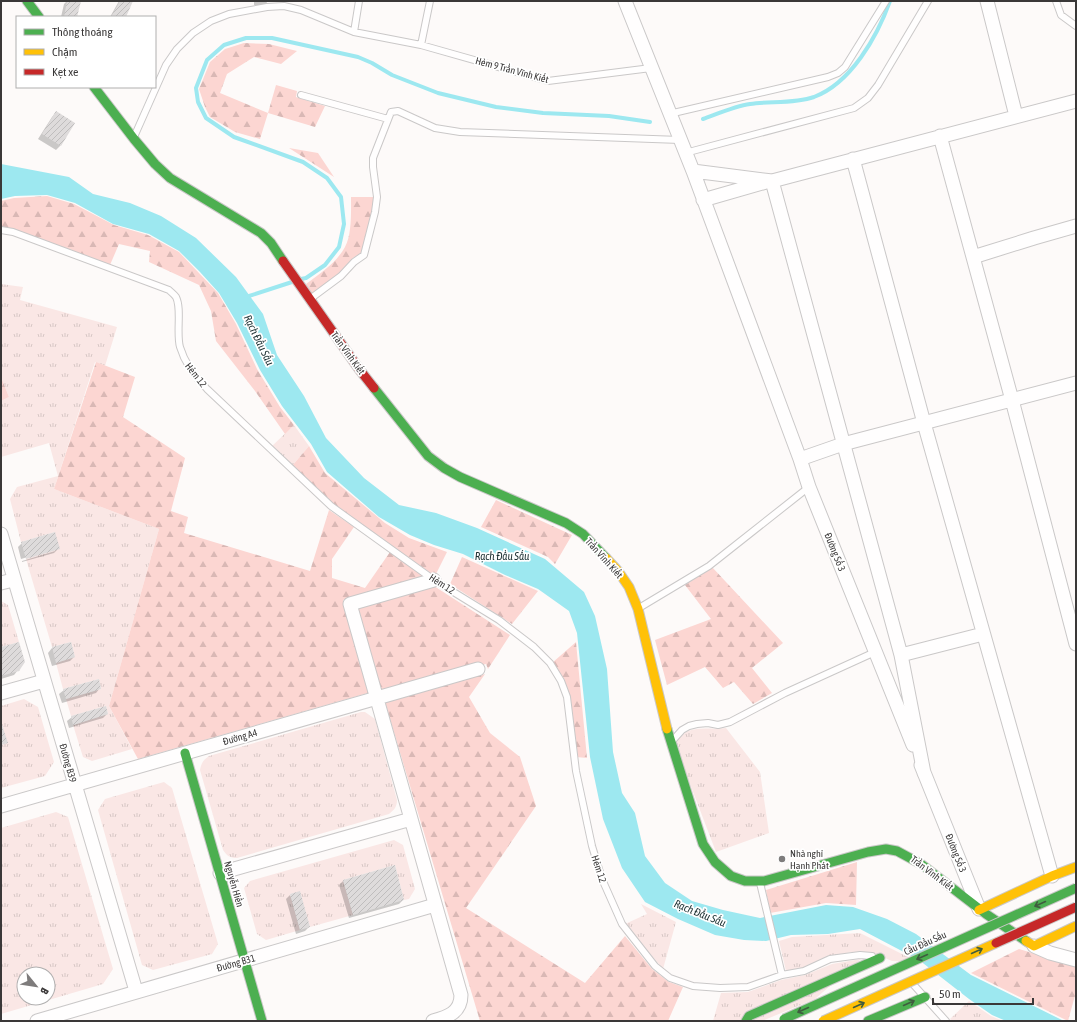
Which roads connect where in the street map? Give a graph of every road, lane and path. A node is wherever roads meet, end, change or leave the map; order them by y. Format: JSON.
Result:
{"nodes":[{"id":1,"x":27,"y":1,"type":"edge"},
{"id":2,"x":359,"y":1,"type":"edge"},
{"id":3,"x":430,"y":1,"type":"edge"},
{"id":4,"x":625,"y":1,"type":"edge"},
{"id":5,"x":886,"y":1,"type":"edge"},
{"id":6,"x":928,"y":1,"type":"edge"},
{"id":7,"x":986,"y":1,"type":"edge"},
{"id":8,"x":1056,"y":1,"type":"edge"},
{"id":9,"x":38,"y":16,"type":"edge"},
{"id":10,"x":1076,"y":26,"type":"edge"},
{"id":11,"x":354,"y":32,"type":"junction"},
{"id":12,"x":421,"y":45,"type":"junction"},
{"id":13,"x":652,"y":68,"type":"junction"},
{"id":14,"x":95,"y":88,"type":"edge"},
{"id":15,"x":301,"y":95,"type":"dead end"},
{"id":16,"x":1076,"y":100,"type":"edge"},
{"id":17,"x":670,"y":114,"type":"junction"},
{"id":18,"x":1016,"y":116,"type":"junction"},
{"id":19,"x":388,"y":119,"type":"junction"},
{"id":20,"x":940,"y":136,"type":"junction"},
{"id":21,"x":134,"y":139,"type":"junction"},
{"id":22,"x":680,"y":140,"type":"junction"},
{"id":23,"x":685,"y":153,"type":"junction"},
{"id":24,"x":853,"y":159,"type":"junction"},
{"id":25,"x":693,"y":171,"type":"junction"},
{"id":26,"x":772,"y":181,"type":"junction"},
{"id":27,"x":703,"y":200,"type":"junction"},
{"id":28,"x":1076,"y":226,"type":"edge"},
{"id":29,"x":1,"y":230,"type":"edge"},
{"id":30,"x":972,"y":257,"type":"junction"},
{"id":31,"x":309,"y":299,"type":"junction"},
{"id":32,"x":1076,"y":383,"type":"edge"},
{"id":33,"x":1012,"y":400,"type":"junction"},
{"id":34,"x":924,"y":424,"type":"junction"},
{"id":35,"x":843,"y":444,"type":"junction"},
{"id":36,"x":800,"y":459,"type":"junction"},
{"id":37,"x":808,"y":487,"type":"junction"},
{"id":38,"x":1,"y":534,"type":"edge"},
{"id":39,"x":434,"y":580,"type":"junction"},
{"id":40,"x":7,"y":581,"type":"edge"},
{"id":41,"x":638,"y":608,"type":"junction"},
{"id":42,"x":983,"y":634,"type":"junction"},
{"id":43,"x":1076,"y":644,"type":"edge"},
{"id":44,"x":875,"y":652,"type":"junction"},
{"id":45,"x":901,"y":655,"type":"junction"},
{"id":46,"x":478,"y":669,"type":"dead end"},
{"id":47,"x":44,"y":681,"type":"junction"},
{"id":48,"x":1,"y":693,"type":"edge"},
{"id":49,"x":376,"y":698,"type":"junction"},
{"id":50,"x":670,"y":742,"type":"junction"},
{"id":51,"x":185,"y":753,"type":"junction"},
{"id":52,"x":924,"y":774,"type":"junction"},
{"id":53,"x":74,"y":785,"type":"junction"},
{"id":54,"x":1,"y":806,"type":"edge"},
{"id":55,"x":411,"y":819,"type":"junction"},
{"id":56,"x":1076,"y":867,"type":"edge"},
{"id":57,"x":220,"y":873,"type":"junction"},
{"id":58,"x":1052,"y":876,"type":"junction"},
{"id":59,"x":760,"y":882,"type":"junction"},
{"id":60,"x":1076,"y":888,"type":"edge"},
{"id":61,"x":436,"y":905,"type":"junction"},
{"id":62,"x":1076,"y":907,"type":"edge"},
{"id":63,"x":980,"y":910,"type":"junction"},
{"id":64,"x":1076,"y":926,"type":"edge"},
{"id":65,"x":1034,"y":946,"type":"junction"},
{"id":66,"x":245,"y":960,"type":"junction"},
{"id":67,"x":885,"y":960,"type":"junction"},
{"id":68,"x":1076,"y":960,"type":"edge"},
{"id":69,"x":782,"y":975,"type":"junction"},
{"id":70,"x":136,"y":991,"type":"junction"},
{"id":71,"x":925,"y":996,"type":"junction"},
{"id":72,"x":782,"y":1020,"type":"edge"},
{"id":73,"x":37,"y":1021,"type":"edge"},
{"id":74,"x":262,"y":1021,"type":"edge"},
{"id":75,"x":433,"y":1021,"type":"edge"},
{"id":76,"x":746,"y":1021,"type":"edge"},
{"id":77,"x":823,"y":1021,"type":"edge"},
{"id":78,"x":868,"y":1021,"type":"edge"},
{"id":79,"x":946,"y":1021,"type":"edge"}],
"edges":[{"from":1,"to":9,"type":"street"},
{"from":2,"to":11,"type":"lane"},
{"from":3,"to":12,"type":"lane"},
{"from":4,"to":13,"type":"street","name":"Đường Số 3"},
{"from":5,"to":17,"type":"lane"},
{"from":6,"to":23,"type":"lane"},
{"from":7,"to":18,"type":"street"},
{"from":8,"to":10,"type":"lane"},
{"from":11,"to":12,"type":"lane","name":"Hẻm 9 Trần Vĩnh Kiết"},
{"from":11,"to":21,"type":"lane","name":"Hẻm 9 Trần Vĩnh Kiết"},
{"from":12,"to":13,"type":"lane","name":"Hẻm 9 Trần Vĩnh Kiết"},
{"from":13,"to":17,"type":"street","name":"Đường Số 3"},
{"from":14,"to":21,"type":"street","name":"Trần Vĩnh Kiết"},
{"from":15,"to":19,"type":"lane"},
{"from":16,"to":18,"type":"street"},
{"from":17,"to":22,"type":"street","name":"Đường Số 3"},
{"from":18,"to":20,"type":"street"},
{"from":19,"to":22,"type":"lane"},
{"from":19,"to":31,"type":"lane"},
{"from":20,"to":24,"type":"street"},
{"from":20,"to":30,"type":"street"},
{"from":21,"to":31,"type":"street","name":"Trần Vĩnh Kiết"},
{"from":22,"to":23,"type":"street","name":"Đường Số 3"},
{"from":23,"to":25,"type":"street","name":"Đường Số 3"},
{"from":24,"to":26,"type":"street"},
{"from":24,"to":34,"type":"street"},
{"from":25,"to":26,"type":"street"},
{"from":25,"to":27,"type":"street","name":"Đường Số 3"},
{"from":26,"to":27,"type":"street"},
{"from":26,"to":35,"type":"street"},
{"from":27,"to":36,"type":"street","name":"Đường Số 3"},
{"from":28,"to":30,"type":"street"},
{"from":29,"to":39,"type":"lane","name":"Hẻm 12"},
{"from":30,"to":33,"type":"street"},
{"from":31,"to":41,"type":"street","name":"Trần Vĩnh Kiết"},
{"from":32,"to":33,"type":"street"},
{"from":33,"to":34,"type":"street"},
{"from":33,"to":43,"type":"street"},
{"from":34,"to":35,"type":"street"},
{"from":34,"to":42,"type":"street"},
{"from":35,"to":36,"type":"street"},
{"from":35,"to":45,"type":"street"},
{"from":36,"to":37,"type":"street","name":"Đường Số 3"},
{"from":37,"to":41,"type":"lane"},
{"from":37,"to":44,"type":"street","name":"Đường Số 3"},
{"from":38,"to":40,"type":"street","name":"Đường B39"},
{"from":39,"to":49,"type":"street"},
{"from":39,"to":69,"type":"lane","name":"Hẻm 12"},
{"from":40,"to":47,"type":"street","name":"Đường B39"},
{"from":41,"to":50,"type":"street","name":"Trần Vĩnh Kiết"},
{"from":42,"to":45,"type":"street"},
{"from":42,"to":58,"type":"street"},
{"from":44,"to":50,"type":"lane"},
{"from":44,"to":52,"type":"street","name":"Đường Số 3"},
{"from":45,"to":52,"type":"street"},
{"from":46,"to":49,"type":"street","name":"Đường A4"},
{"from":47,"to":48,"type":"street"},
{"from":47,"to":53,"type":"street","name":"Đường B39"},
{"from":49,"to":51,"type":"street","name":"Đường A4"},
{"from":49,"to":55,"type":"street"},
{"from":50,"to":59,"type":"street","name":"Trần Vĩnh Kiết"},
{"from":51,"to":53,"type":"street","name":"Đường A4"},
{"from":51,"to":57,"type":"street","name":"Nguyễn Hiền"},
{"from":52,"to":63,"type":"street","name":"Đường Số 3"},
{"from":53,"to":54,"type":"street","name":"Đường A4"},
{"from":53,"to":70,"type":"street","name":"Đường B39"},
{"from":55,"to":57,"type":"street"},
{"from":55,"to":61,"type":"street"},
{"from":56,"to":58,"type":"street"},
{"from":57,"to":66,"type":"street","name":"Nguyễn Hiền"},
{"from":58,"to":63,"type":"street"},
{"from":59,"to":63,"type":"street","name":"Trần Vĩnh Kiết"},
{"from":59,"to":69,"type":"lane"},
{"from":60,"to":72,"type":"street","name":"Cầu Đầu Sấu","one_way":true,"bridge":true},
{"from":61,"to":66,"type":"street","name":"Đường B31"},
{"from":61,"to":75,"type":"street"},
{"from":77,"to":62,"type":"street","one_way":true,"bridge":true},
{"from":63,"to":65,"type":"street","name":"Trần Vĩnh Kiết"},
{"from":64,"to":65,"type":"street"},
{"from":65,"to":68,"type":"street","name":"Trần Vĩnh Kiết"},
{"from":66,"to":70,"type":"street","name":"Đường B31"},
{"from":66,"to":74,"type":"street","name":"Nguyễn Hiền"},
{"from":67,"to":69,"type":"lane","name":"Hẻm 12"},
{"from":67,"to":71,"type":"lane"},
{"from":67,"to":76,"type":"street"},
{"from":70,"to":73,"type":"street","name":"Đường B31"},
{"from":78,"to":71,"type":"street","one_way":true},
{"from":71,"to":79,"type":"lane"}]}
